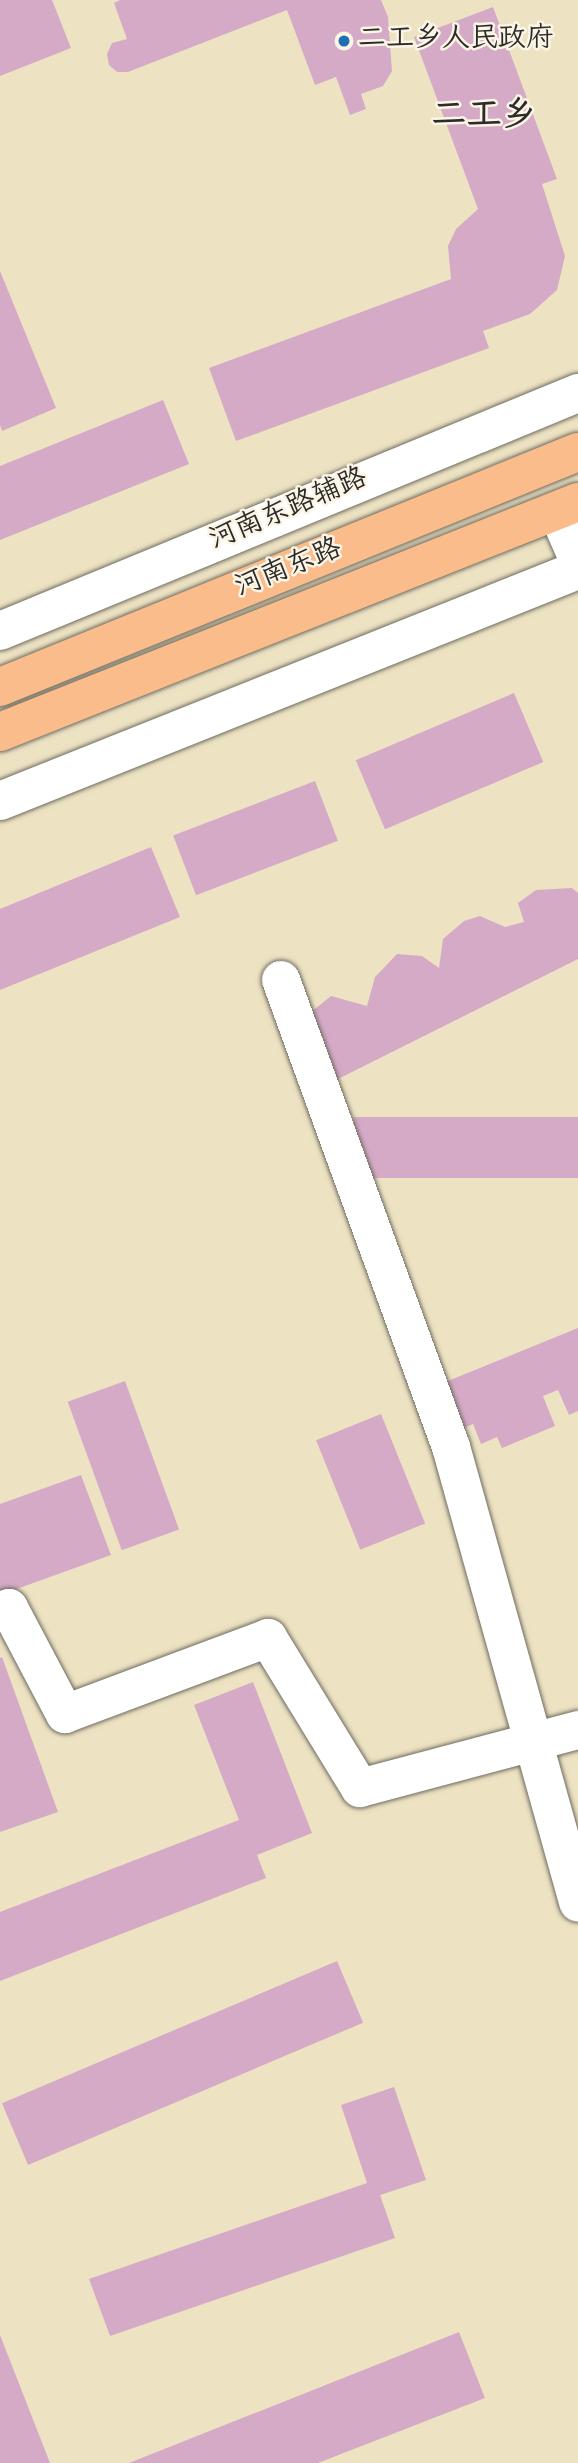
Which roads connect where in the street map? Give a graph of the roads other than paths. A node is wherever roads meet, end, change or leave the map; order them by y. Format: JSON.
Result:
{"nodes":[{"id":1,"x":578,"y":393,"type":"edge"},
{"id":2,"x":578,"y":452,"type":"edge"},
{"id":3,"x":567,"y":507,"type":"edge"},
{"id":4,"x":578,"y":559,"type":"edge"},
{"id":5,"x":578,"y":570,"type":"edge"},
{"id":6,"x":0,"y":631,"type":"edge"},
{"id":7,"x":0,"y":687,"type":"edge"},
{"id":8,"x":0,"y":732,"type":"edge"},
{"id":9,"x":0,"y":801,"type":"edge"},
{"id":10,"x":281,"y":980,"type":"dead end"},
{"id":11,"x":0,"y":1612,"type":"edge"},
{"id":12,"x":578,"y":1730,"type":"edge"},
{"id":13,"x":533,"y":1742,"type":"junction"},
{"id":14,"x":578,"y":1903,"type":"edge"}],
"edges":[{"from":1,"to":6,"type":"street","name":"河南东路辅路"},
{"from":2,"to":7,"type":"main road","name":"河南东路"},
{"from":3,"to":4,"type":"street"},
{"from":3,"to":8,"type":"main road","name":"河南东路"},
{"from":5,"to":9,"type":"street"},
{"from":10,"to":13,"type":"street"},
{"from":11,"to":13,"type":"street"},
{"from":12,"to":13,"type":"street"},
{"from":13,"to":14,"type":"street"}]}
